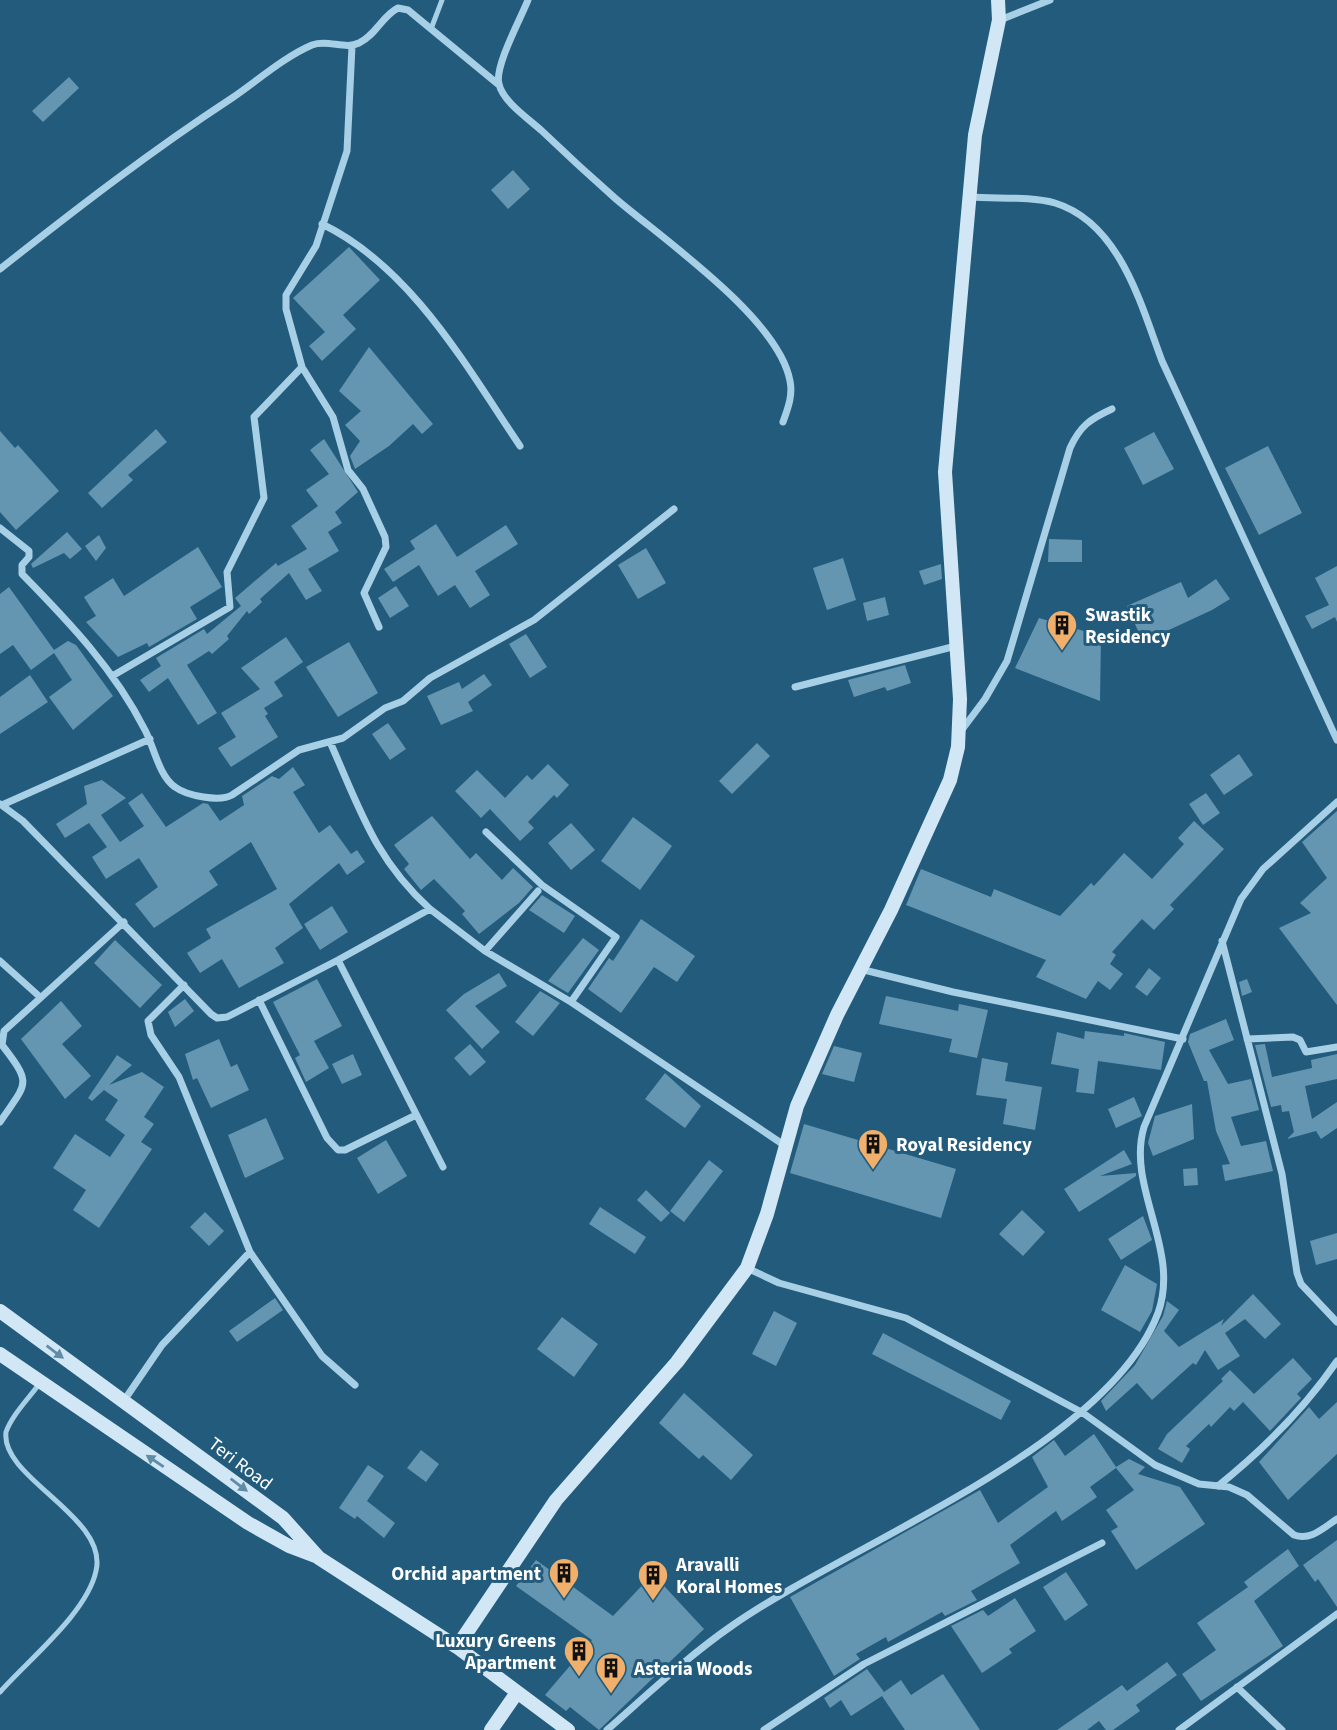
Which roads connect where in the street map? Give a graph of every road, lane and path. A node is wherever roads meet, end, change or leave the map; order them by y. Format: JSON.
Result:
{"nodes":[{"id":1,"x":442,"y":0,"type":"edge"},
{"id":2,"x":528,"y":0,"type":"edge"},
{"id":3,"x":998,"y":0,"type":"edge"},
{"id":4,"x":1050,"y":0,"type":"edge"},
{"id":5,"x":999,"y":20,"type":"junction"},
{"id":6,"x":431,"y":29,"type":"junction"},
{"id":7,"x":352,"y":46,"type":"junction"},
{"id":8,"x":499,"y":85,"type":"junction"},
{"id":9,"x":970,"y":197,"type":"junction"},
{"id":10,"x":322,"y":224,"type":"junction"},
{"id":11,"x":0,"y":269,"type":"edge"},
{"id":12,"x":302,"y":368,"type":"junction"},
{"id":13,"x":1112,"y":410,"type":"dead end"},
{"id":14,"x":783,"y":422,"type":"dead end"},
{"id":15,"x":520,"y":446,"type":"dead end"},
{"id":16,"x":674,"y":509,"type":"dead end"},
{"id":17,"x":0,"y":528,"type":"edge"},
{"id":18,"x":379,"y":627,"type":"dead end"},
{"id":19,"x":957,"y":646,"type":"junction"},
{"id":20,"x":114,"y":675,"type":"junction"},
{"id":21,"x":795,"y":687,"type":"dead end"},
{"id":22,"x":958,"y":734,"type":"junction"},
{"id":23,"x":150,"y":739,"type":"junction"},
{"id":24,"x":1337,"y":740,"type":"edge"},
{"id":25,"x":330,"y":742,"type":"junction"},
{"id":26,"x":1337,"y":802,"type":"edge"},
{"id":27,"x":1,"y":804,"type":"edge"},
{"id":28,"x":486,"y":832,"type":"dead end"},
{"id":29,"x":538,"y":891,"type":"dead end"},
{"id":30,"x":430,"y":909,"type":"junction"},
{"id":31,"x":124,"y":922,"type":"junction"},
{"id":32,"x":1222,"y":941,"type":"junction"},
{"id":33,"x":485,"y":951,"type":"junction"},
{"id":34,"x":338,"y":960,"type":"junction"},
{"id":35,"x":0,"y":961,"type":"edge"},
{"id":36,"x":860,"y":969,"type":"junction"},
{"id":37,"x":184,"y":985,"type":"junction"},
{"id":38,"x":40,"y":998,"type":"junction"},
{"id":39,"x":259,"y":1000,"type":"junction"},
{"id":40,"x":571,"y":1002,"type":"junction"},
{"id":41,"x":1183,"y":1039,"type":"junction"},
{"id":42,"x":1247,"y":1039,"type":"junction"},
{"id":43,"x":1337,"y":1047,"type":"edge"},
{"id":44,"x":416,"y":1115,"type":"junction"},
{"id":45,"x":0,"y":1122,"type":"edge"},
{"id":46,"x":784,"y":1145,"type":"junction"},
{"id":47,"x":443,"y":1167,"type":"dead end"},
{"id":48,"x":250,"y":1252,"type":"junction"},
{"id":49,"x":747,"y":1268,"type":"junction"},
{"id":50,"x":0,"y":1311,"type":"edge"},
{"id":51,"x":1337,"y":1322,"type":"edge"},
{"id":52,"x":0,"y":1354,"type":"edge"},
{"id":53,"x":1337,"y":1361,"type":"edge"},
{"id":54,"x":40,"y":1383,"type":"junction"},
{"id":55,"x":355,"y":1385,"type":"dead end"},
{"id":56,"x":122,"y":1403,"type":"junction"},
{"id":57,"x":1083,"y":1413,"type":"junction"},
{"id":58,"x":1218,"y":1486,"type":"junction"},
{"id":59,"x":1337,"y":1519,"type":"edge"},
{"id":60,"x":1102,"y":1543,"type":"dead end"},
{"id":61,"x":319,"y":1558,"type":"junction"},
{"id":62,"x":1337,"y":1614,"type":"edge"},
{"id":63,"x":457,"y":1647,"type":"junction"},
{"id":64,"x":1237,"y":1687,"type":"junction"},
{"id":65,"x":0,"y":1692,"type":"edge"},
{"id":66,"x":516,"y":1694,"type":"junction"},
{"id":67,"x":491,"y":1730,"type":"edge"},
{"id":68,"x":568,"y":1730,"type":"edge"},
{"id":69,"x":607,"y":1730,"type":"edge"},
{"id":70,"x":764,"y":1730,"type":"edge"},
{"id":71,"x":1179,"y":1730,"type":"edge"},
{"id":72,"x":1282,"y":1730,"type":"edge"}],
"edges":[{"from":1,"to":6,"type":"lane"},
{"from":2,"to":8,"type":"street"},
{"from":3,"to":5,"type":"street"},
{"from":4,"to":5,"type":"street"},
{"from":5,"to":9,"type":"street"},
{"from":6,"to":7,"type":"street"},
{"from":6,"to":8,"type":"street"},
{"from":7,"to":10,"type":"street"},
{"from":7,"to":11,"type":"street"},
{"from":8,"to":14,"type":"street"},
{"from":9,"to":19,"type":"street"},
{"from":9,"to":24,"type":"street"},
{"from":10,"to":12,"type":"street"},
{"from":10,"to":15,"type":"street"},
{"from":12,"to":18,"type":"street"},
{"from":12,"to":20,"type":"street"},
{"from":13,"to":22,"type":"street"},
{"from":16,"to":25,"type":"street"},
{"from":17,"to":20,"type":"street"},
{"from":19,"to":21,"type":"street"},
{"from":19,"to":22,"type":"street"},
{"from":20,"to":23,"type":"street"},
{"from":22,"to":36,"type":"street"},
{"from":23,"to":25,"type":"street"},
{"from":23,"to":27,"type":"street"},
{"from":25,"to":30,"type":"street"},
{"from":26,"to":32,"type":"street"},
{"from":27,"to":31,"type":"street"},
{"from":28,"to":40,"type":"street"},
{"from":29,"to":33,"type":"street"},
{"from":30,"to":33,"type":"street"},
{"from":30,"to":34,"type":"street"},
{"from":31,"to":37,"type":"street"},
{"from":31,"to":38,"type":"street"},
{"from":32,"to":41,"type":"street"},
{"from":32,"to":42,"type":"street"},
{"from":33,"to":40,"type":"street"},
{"from":34,"to":39,"type":"street"},
{"from":34,"to":44,"type":"street"},
{"from":35,"to":38,"type":"street"},
{"from":36,"to":41,"type":"street"},
{"from":36,"to":46,"type":"street"},
{"from":37,"to":39,"type":"street"},
{"from":37,"to":48,"type":"street"},
{"from":38,"to":45,"type":"street"},
{"from":39,"to":44,"type":"street"},
{"from":40,"to":46,"type":"street"},
{"from":41,"to":57,"type":"street"},
{"from":42,"to":43,"type":"street"},
{"from":42,"to":51,"type":"street"},
{"from":44,"to":47,"type":"street"},
{"from":46,"to":49,"type":"street"},
{"from":48,"to":55,"type":"street"},
{"from":48,"to":56,"type":"street"},
{"from":49,"to":57,"type":"street"},
{"from":49,"to":63,"type":"street"},
{"from":50,"to":56,"type":"street","name":"Teri Road","one_way":true},
{"from":52,"to":54,"type":"street"},
{"from":53,"to":58,"type":"street"},
{"from":61,"to":54,"type":"street","one_way":true},
{"from":54,"to":65,"type":"lane"},
{"from":56,"to":61,"type":"street","name":"Teri Road","one_way":true},
{"from":57,"to":58,"type":"street"},
{"from":57,"to":69,"type":"street"},
{"from":58,"to":59,"type":"street"},
{"from":60,"to":70,"type":"street"},
{"from":61,"to":63,"type":"street","name":"Teri Road"},
{"from":62,"to":64,"type":"street"},
{"from":63,"to":66,"type":"street","name":"Teri Road"},
{"from":64,"to":71,"type":"street"},
{"from":64,"to":72,"type":"street"},
{"from":66,"to":67,"type":"street"},
{"from":66,"to":68,"type":"street","name":"Teri Road"}]}
